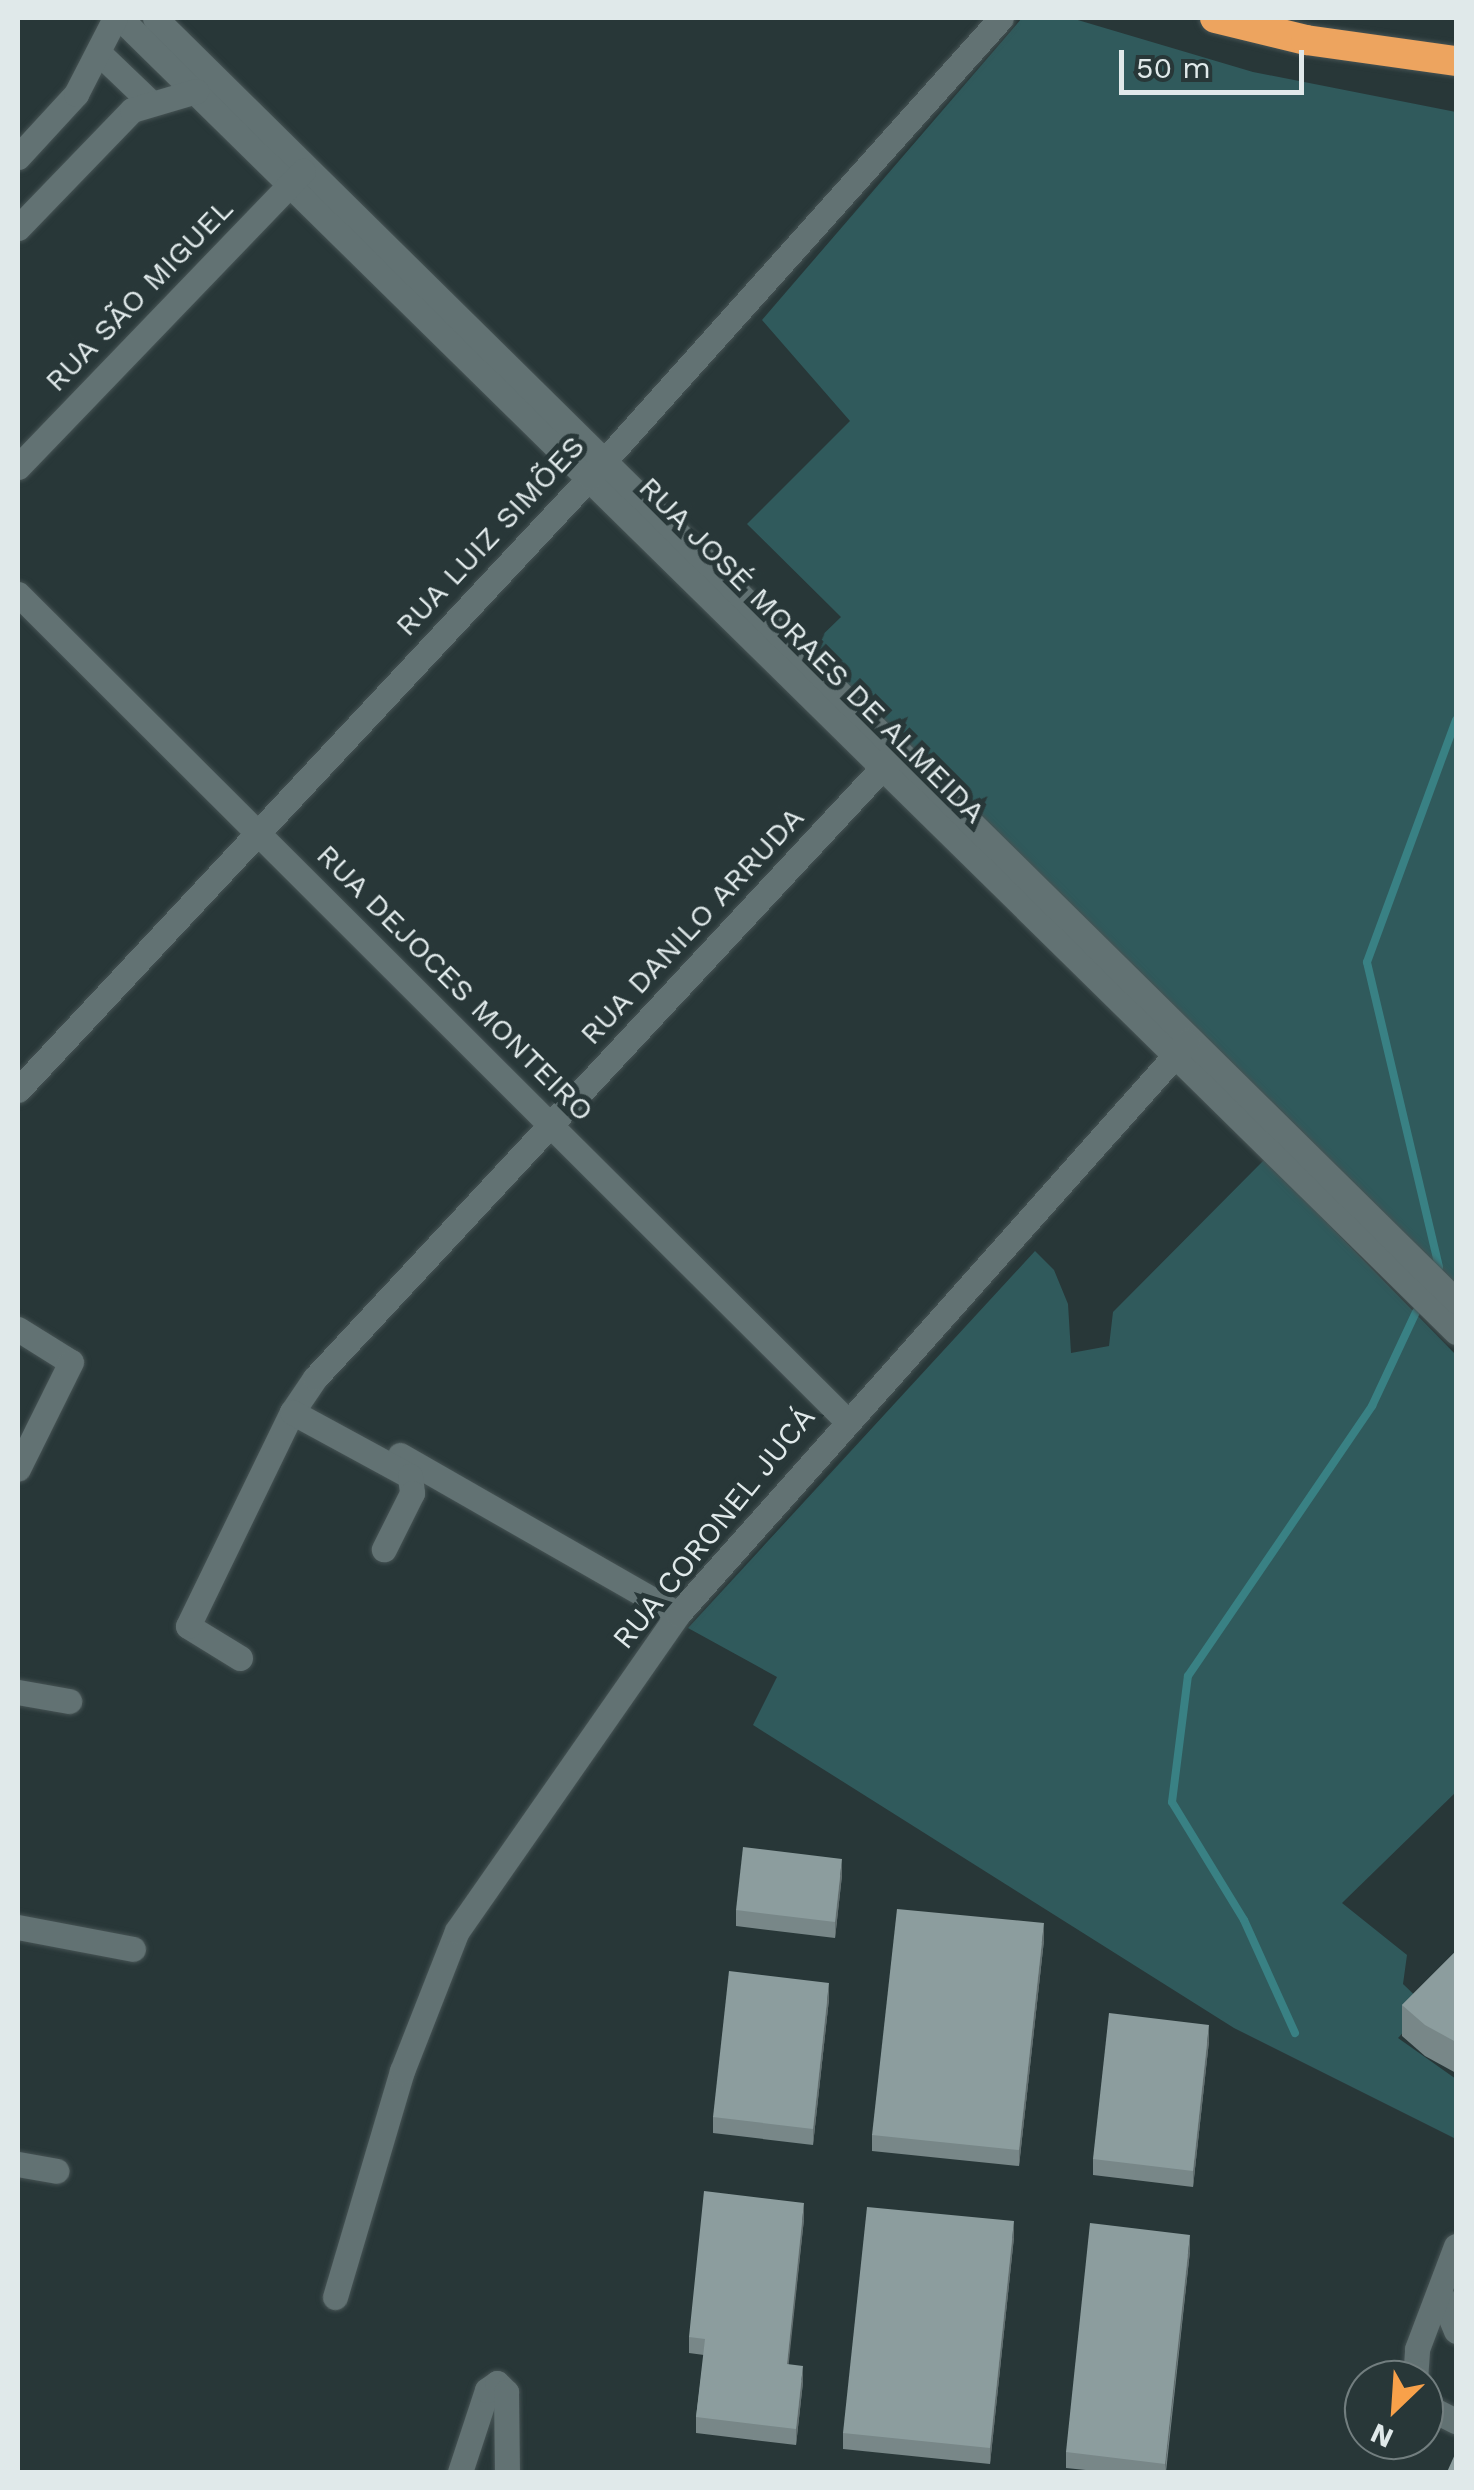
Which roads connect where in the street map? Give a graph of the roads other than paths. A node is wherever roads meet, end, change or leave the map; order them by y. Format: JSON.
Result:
{"nodes":[{"id":1,"x":117,"y":18,"type":"edge"},
{"id":2,"x":155,"y":18,"type":"edge"},
{"id":3,"x":1001,"y":18,"type":"edge"},
{"id":4,"x":1214,"y":18,"type":"edge"},
{"id":5,"x":100,"y":53,"type":"junction"},
{"id":6,"x":1456,"y":61,"type":"edge"},
{"id":7,"x":196,"y":91,"type":"junction"},
{"id":8,"x":148,"y":100,"type":"junction"},
{"id":9,"x":18,"y":157,"type":"edge"},
{"id":10,"x":299,"y":175,"type":"junction"},
{"id":11,"x":23,"y":212,"type":"edge"},
{"id":12,"x":18,"y":467,"type":"edge"},
{"id":13,"x":597,"y":469,"type":"junction"},
{"id":14,"x":18,"y":594,"type":"edge"},
{"id":15,"x":891,"y":758,"type":"junction"},
{"id":16,"x":258,"y":835,"type":"junction"},
{"id":17,"x":1183,"y":1046,"type":"junction"},
{"id":18,"x":18,"y":1090,"type":"edge"},
{"id":19,"x":554,"y":1125,"type":"junction"},
{"id":20,"x":1456,"y":1301,"type":"edge"},
{"id":21,"x":18,"y":1330,"type":"edge"},
{"id":22,"x":1456,"y":1332,"type":"edge"},
{"id":23,"x":296,"y":1405,"type":"junction"},
{"id":24,"x":845,"y":1420,"type":"junction"},
{"id":25,"x":18,"y":1465,"type":"edge"},
{"id":26,"x":384,"y":1549,"type":"dead end"},
{"id":27,"x":678,"y":1614,"type":"junction"},
{"id":28,"x":240,"y":1658,"type":"dead end"},
{"id":29,"x":18,"y":1692,"type":"edge"},
{"id":30,"x":69,"y":1701,"type":"dead end"},
{"id":31,"x":18,"y":1927,"type":"edge"},
{"id":32,"x":133,"y":1949,"type":"dead end"},
{"id":33,"x":18,"y":2164,"type":"edge"},
{"id":34,"x":56,"y":2171,"type":"dead end"},
{"id":35,"x":1456,"y":2246,"type":"edge"},
{"id":36,"x":1440,"y":2292,"type":"junction"},
{"id":37,"x":335,"y":2297,"type":"dead end"},
{"id":38,"x":1456,"y":2331,"type":"edge"},
{"id":39,"x":1416,"y":2360,"type":"edge"},
{"id":40,"x":460,"y":2472,"type":"edge"},
{"id":41,"x":507,"y":2472,"type":"edge"}],
"edges":[{"from":1,"to":5,"type":"street"},
{"from":1,"to":7,"type":"street","name":"RUA JOSÉ MORAES DE ALMEIDA"},
{"from":2,"to":10,"type":"street","name":"RUA JOSÉ MORAES DE ALMEIDA"},
{"from":3,"to":13,"type":"street","name":"RUA LUIZ SIMÕES"},
{"from":4,"to":6,"type":"highway"},
{"from":5,"to":8,"type":"street"},
{"from":5,"to":9,"type":"street"},
{"from":7,"to":8,"type":"street"},
{"from":7,"to":10,"type":"street","name":"RUA JOSÉ MORAES DE ALMEIDA"},
{"from":8,"to":11,"type":"street"},
{"from":10,"to":12,"type":"street","name":"RUA SÃO MIGUEL"},
{"from":10,"to":13,"type":"street","name":"RUA JOSÉ MORAES DE ALMEIDA"},
{"from":13,"to":15,"type":"street","name":"RUA JOSÉ MORAES DE ALMEIDA"},
{"from":13,"to":16,"type":"street","name":"RUA LUIZ SIMÕES"},
{"from":14,"to":16,"type":"street","name":"RUA DEJOCES MONTEIRO"},
{"from":15,"to":17,"type":"street","name":"RUA JOSÉ MORAES DE ALMEIDA"},
{"from":15,"to":19,"type":"street","name":"RUA DANILO ARRUDA"},
{"from":16,"to":18,"type":"street","name":"RUA LUIZ SIMÕES"},
{"from":16,"to":19,"type":"street","name":"RUA DEJOCES MONTEIRO"},
{"from":17,"to":20,"type":"street","name":"RUA JOSÉ MORAES DE ALMEIDA"},
{"from":17,"to":22,"type":"street","name":"RUA JOSÉ MORAES DE ALMEIDA"},
{"from":17,"to":24,"type":"street","name":"RUA CORONEL JUCÁ"},
{"from":19,"to":23,"type":"street","name":"RUA DANILO ARRUDA"},
{"from":19,"to":24,"type":"street","name":"RUA DEJOCES MONTEIRO"},
{"from":21,"to":25,"type":"street"},
{"from":23,"to":26,"type":"street"},
{"from":23,"to":27,"type":"street"},
{"from":23,"to":28,"type":"street","name":"RUA DANILO ARRUDA"},
{"from":24,"to":27,"type":"street","name":"RUA CORONEL JUCÁ"},
{"from":27,"to":37,"type":"street","name":"RUA CORONEL JUCÁ"},
{"from":29,"to":30,"type":"street"},
{"from":31,"to":32,"type":"street"},
{"from":33,"to":34,"type":"street"},
{"from":35,"to":36,"type":"street"},
{"from":36,"to":38,"type":"street"},
{"from":36,"to":39,"type":"street"},
{"from":40,"to":41,"type":"street"}]}
